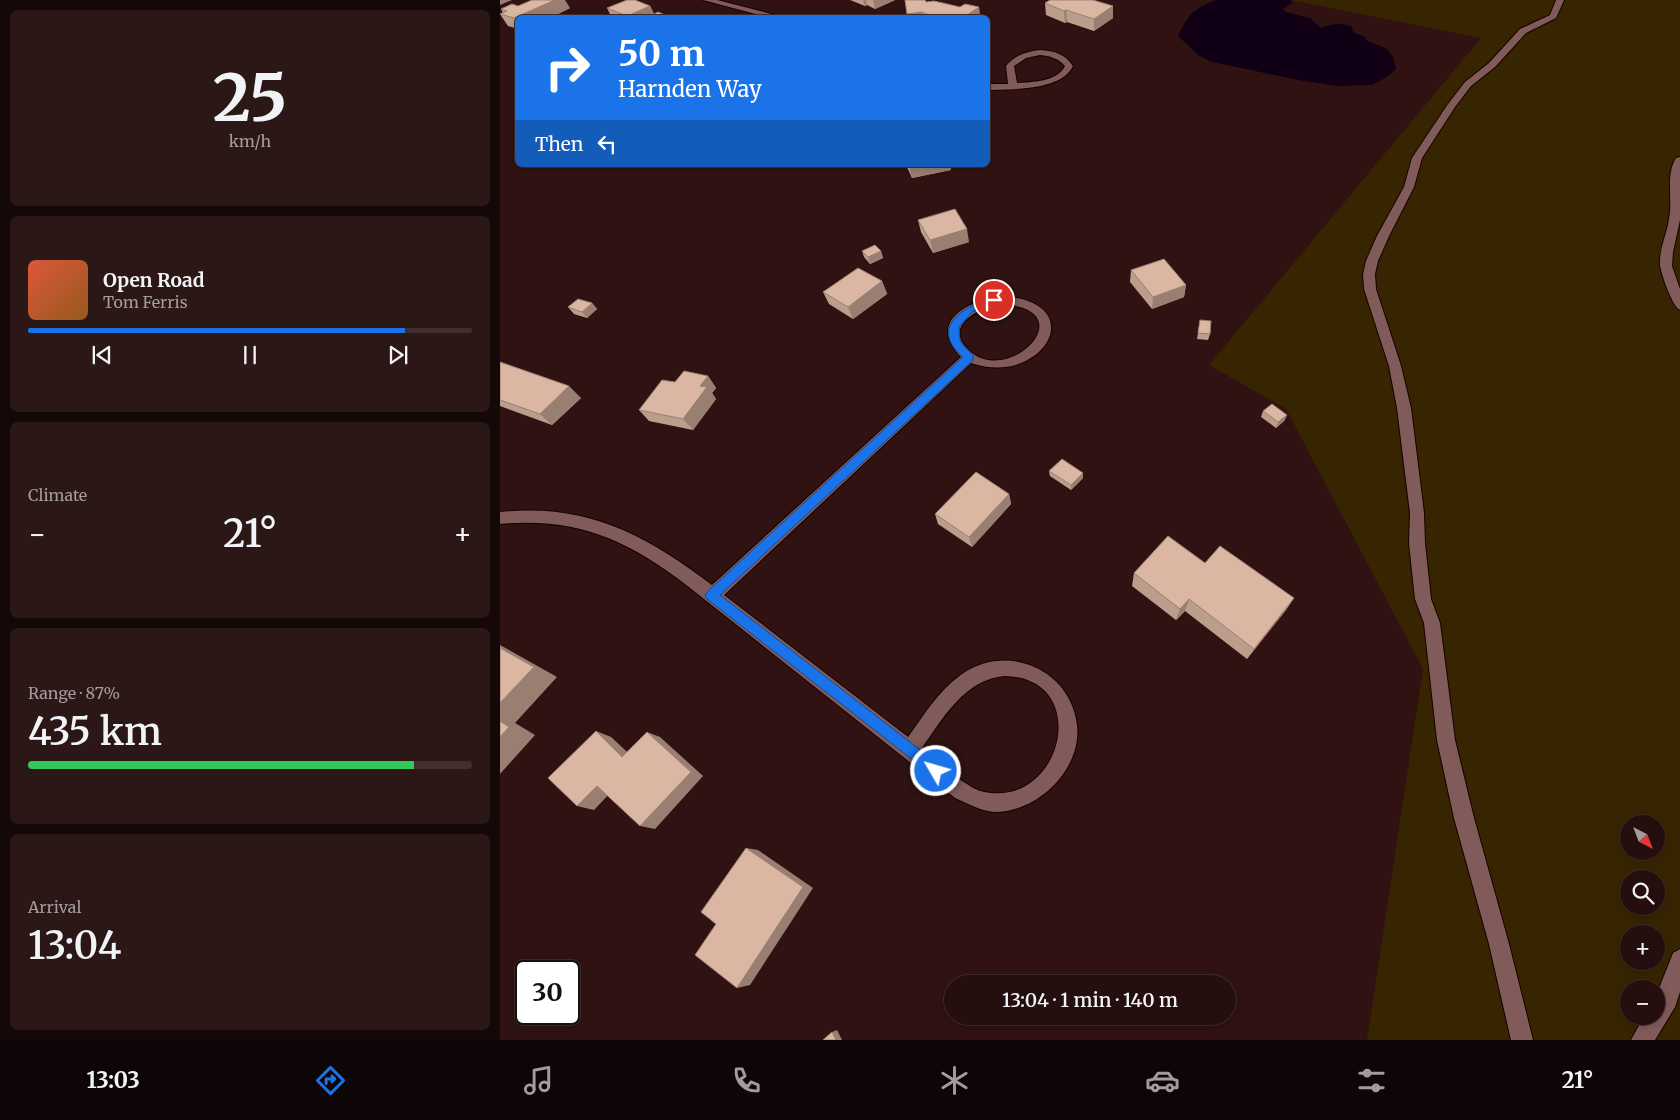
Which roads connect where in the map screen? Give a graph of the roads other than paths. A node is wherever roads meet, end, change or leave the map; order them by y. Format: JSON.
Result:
{"nodes":[{"id":1,"x":707,"y":0,"type":"edge"},
{"id":2,"x":1560,"y":0,"type":"edge"},
{"id":3,"x":770,"y":15,"type":"edge"},
{"id":4,"x":1012,"y":85,"type":"junction"},
{"id":5,"x":990,"y":87,"type":"edge"},
{"id":6,"x":1680,"y":160,"type":"edge"},
{"id":7,"x":1680,"y":306,"type":"edge"},
{"id":8,"x":970,"y":357,"type":"junction"},
{"id":9,"x":500,"y":518,"type":"edge"},
{"id":10,"x":711,"y":596,"type":"junction"},
{"id":11,"x":909,"y":750,"type":"junction"},
{"id":12,"x":1680,"y":960,"type":"edge"},
{"id":13,"x":1522,"y":1040,"type":"edge"},
{"id":14,"x":1642,"y":1040,"type":"edge"}],
"edges":[{"from":1,"to":3,"type":"street"},
{"from":2,"to":13,"type":"street"},
{"from":4,"to":4,"type":"street"},
{"from":4,"to":5,"type":"street"},
{"from":6,"to":7,"type":"street"},
{"from":8,"to":8,"type":"street"},
{"from":8,"to":10,"type":"street"},
{"from":9,"to":10,"type":"street"},
{"from":10,"to":11,"type":"street"},
{"from":11,"to":11,"type":"street"},
{"from":12,"to":14,"type":"street"}]}
